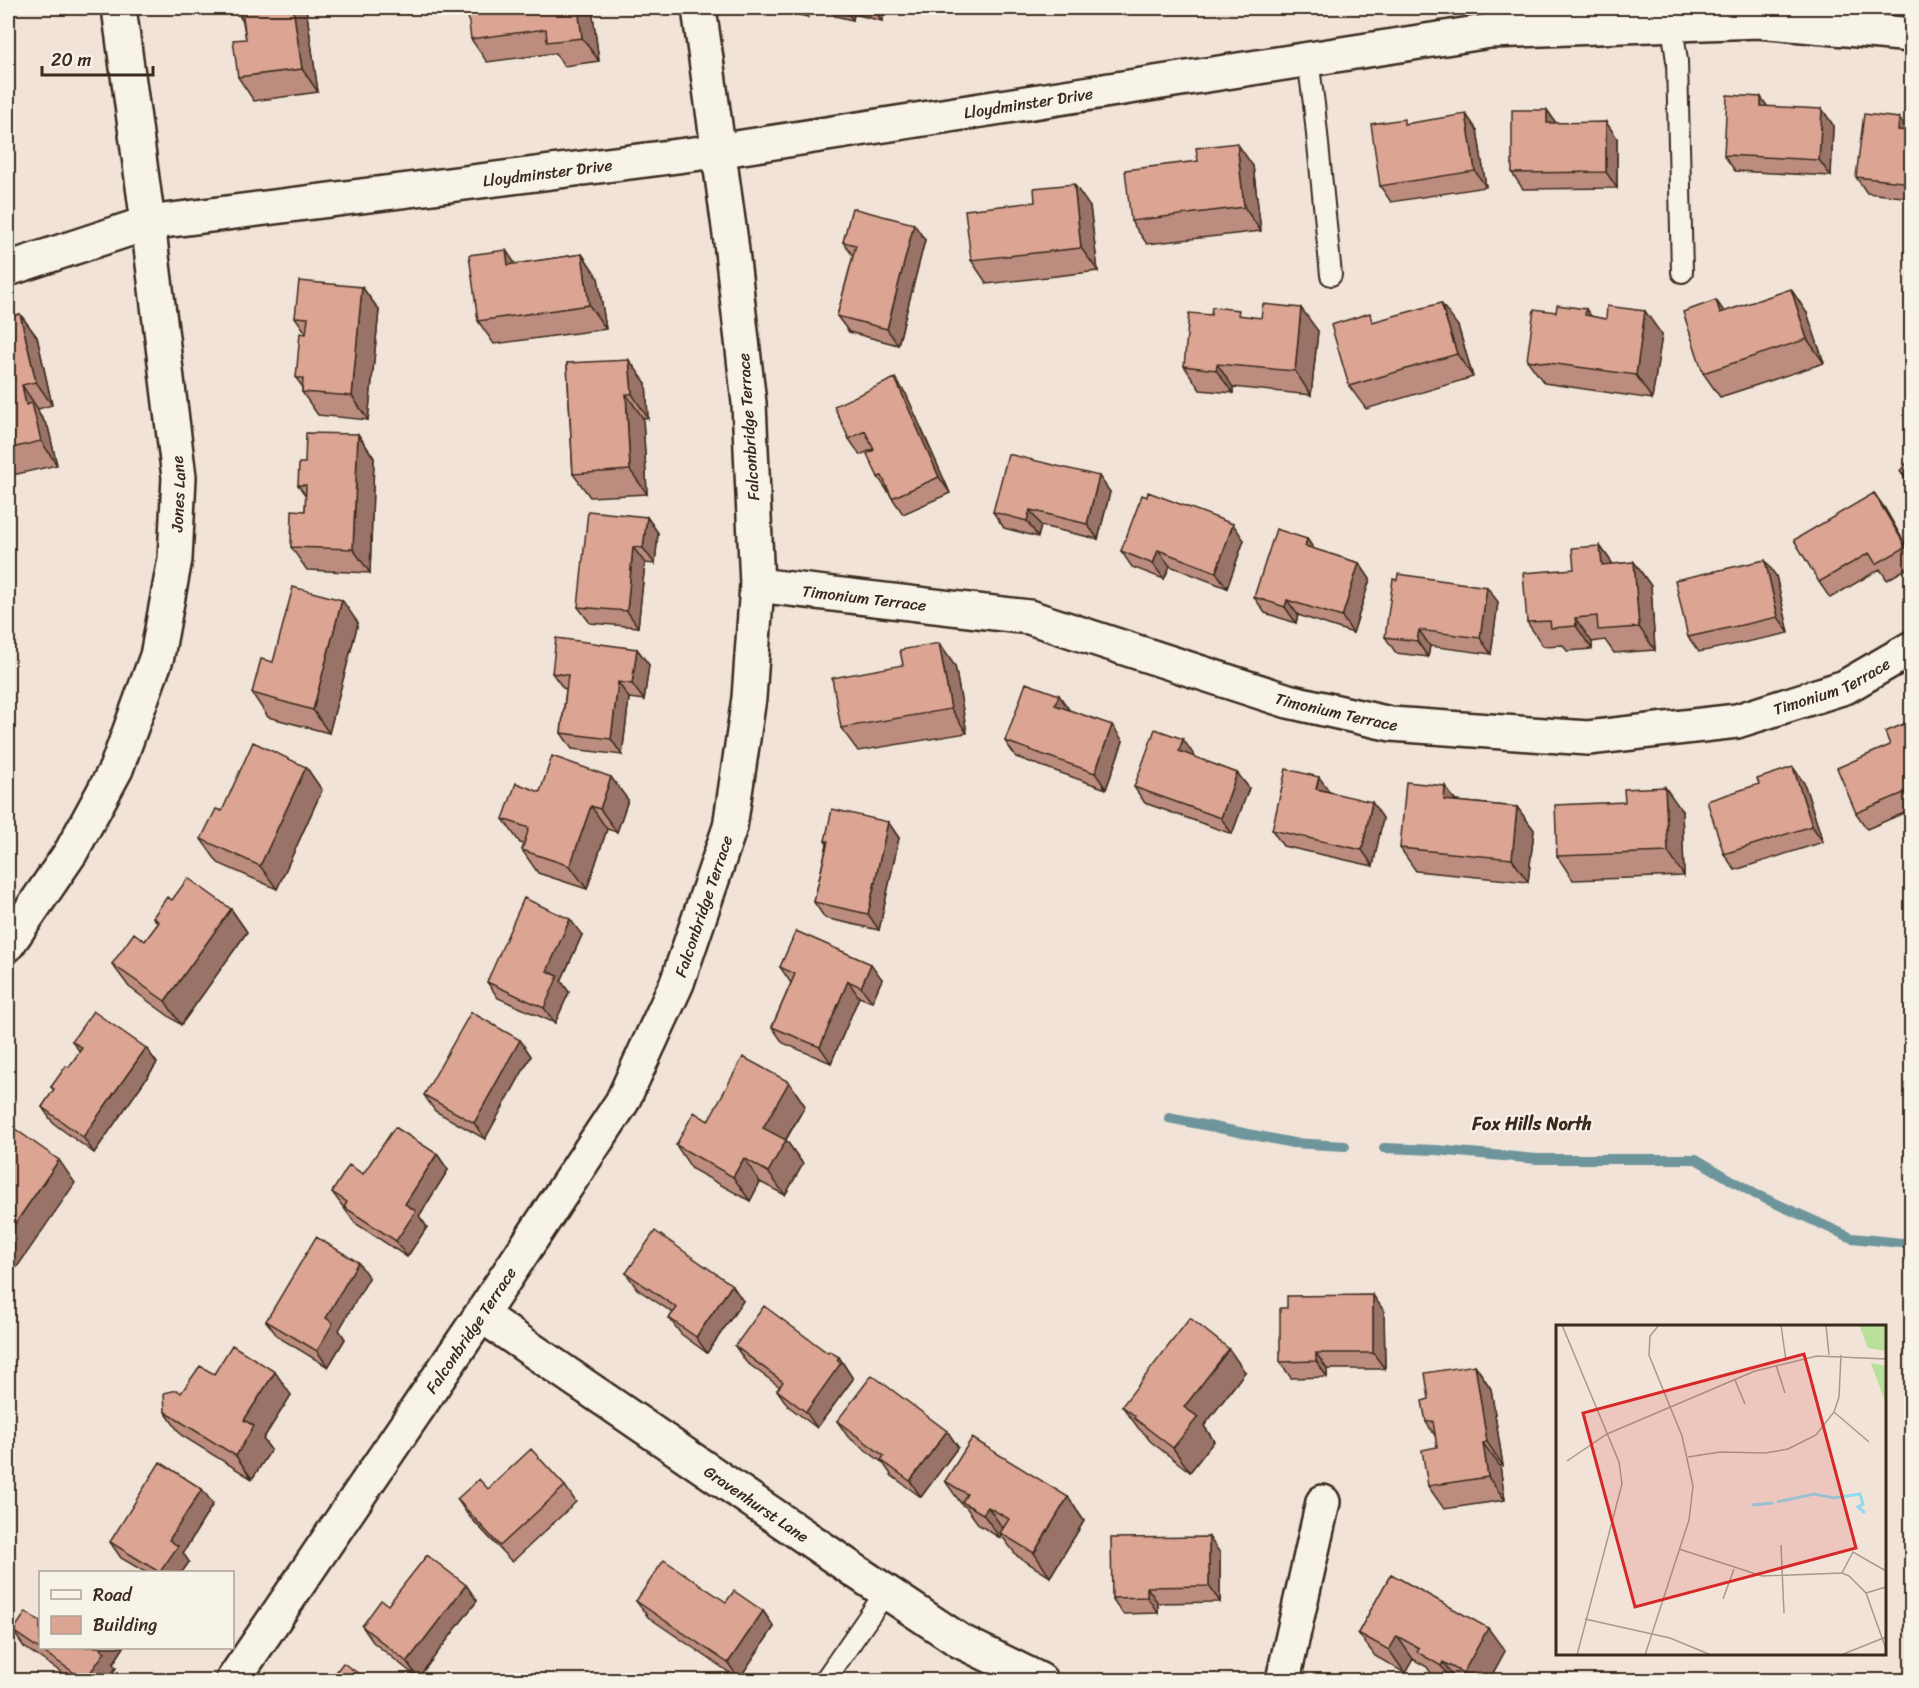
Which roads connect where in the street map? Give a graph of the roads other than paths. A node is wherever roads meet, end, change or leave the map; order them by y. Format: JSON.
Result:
{"nodes":[{"id":1,"x":119,"y":8,"type":"edge"},
{"id":2,"x":699,"y":8,"type":"edge"},
{"id":3,"x":1759,"y":14,"type":"edge"},
{"id":4,"x":1672,"y":25,"type":"junction"},
{"id":5,"x":1911,"y":35,"type":"edge"},
{"id":6,"x":1308,"y":60,"type":"junction"},
{"id":7,"x":717,"y":151,"type":"junction"},
{"id":8,"x":148,"y":223,"type":"junction"},
{"id":9,"x":8,"y":269,"type":"edge"},
{"id":10,"x":1682,"y":273,"type":"dead end"},
{"id":11,"x":1331,"y":276,"type":"dead end"},
{"id":12,"x":757,"y":585,"type":"junction"},
{"id":13,"x":1911,"y":648,"type":"edge"},
{"id":14,"x":8,"y":944,"type":"edge"},
{"id":15,"x":481,"y":1315,"type":"junction"},
{"id":16,"x":1323,"y":1502,"type":"dead end"},
{"id":17,"x":886,"y":1592,"type":"junction"},
{"id":18,"x":233,"y":1680,"type":"edge"},
{"id":19,"x":825,"y":1680,"type":"edge"},
{"id":20,"x":1040,"y":1680,"type":"edge"},
{"id":21,"x":1283,"y":1680,"type":"edge"}],
"edges":[{"from":1,"to":8,"type":"street","name":"Jones Lane"},
{"from":2,"to":7,"type":"street","name":"Falconbridge Terrace"},
{"from":3,"to":4,"type":"street","name":"Lloydminster Drive"},
{"from":3,"to":5,"type":"street","name":"Lloydminster Drive"},
{"from":4,"to":6,"type":"street","name":"Lloydminster Drive"},
{"from":4,"to":10,"type":"lane"},
{"from":6,"to":7,"type":"street","name":"Lloydminster Drive"},
{"from":6,"to":11,"type":"lane"},
{"from":7,"to":8,"type":"street","name":"Lloydminster Drive"},
{"from":7,"to":12,"type":"street","name":"Falconbridge Terrace"},
{"from":8,"to":9,"type":"street","name":"Lloydminster Drive"},
{"from":8,"to":14,"type":"street","name":"Jones Lane"},
{"from":12,"to":13,"type":"street","name":"Timonium Terrace"},
{"from":12,"to":15,"type":"street","name":"Falconbridge Terrace"},
{"from":15,"to":17,"type":"street","name":"Gravenhurst Lane"},
{"from":15,"to":18,"type":"street","name":"Falconbridge Terrace"},
{"from":16,"to":21,"type":"street"},
{"from":17,"to":19,"type":"lane"},
{"from":17,"to":20,"type":"street","name":"Gravenhurst Lane"}]}
